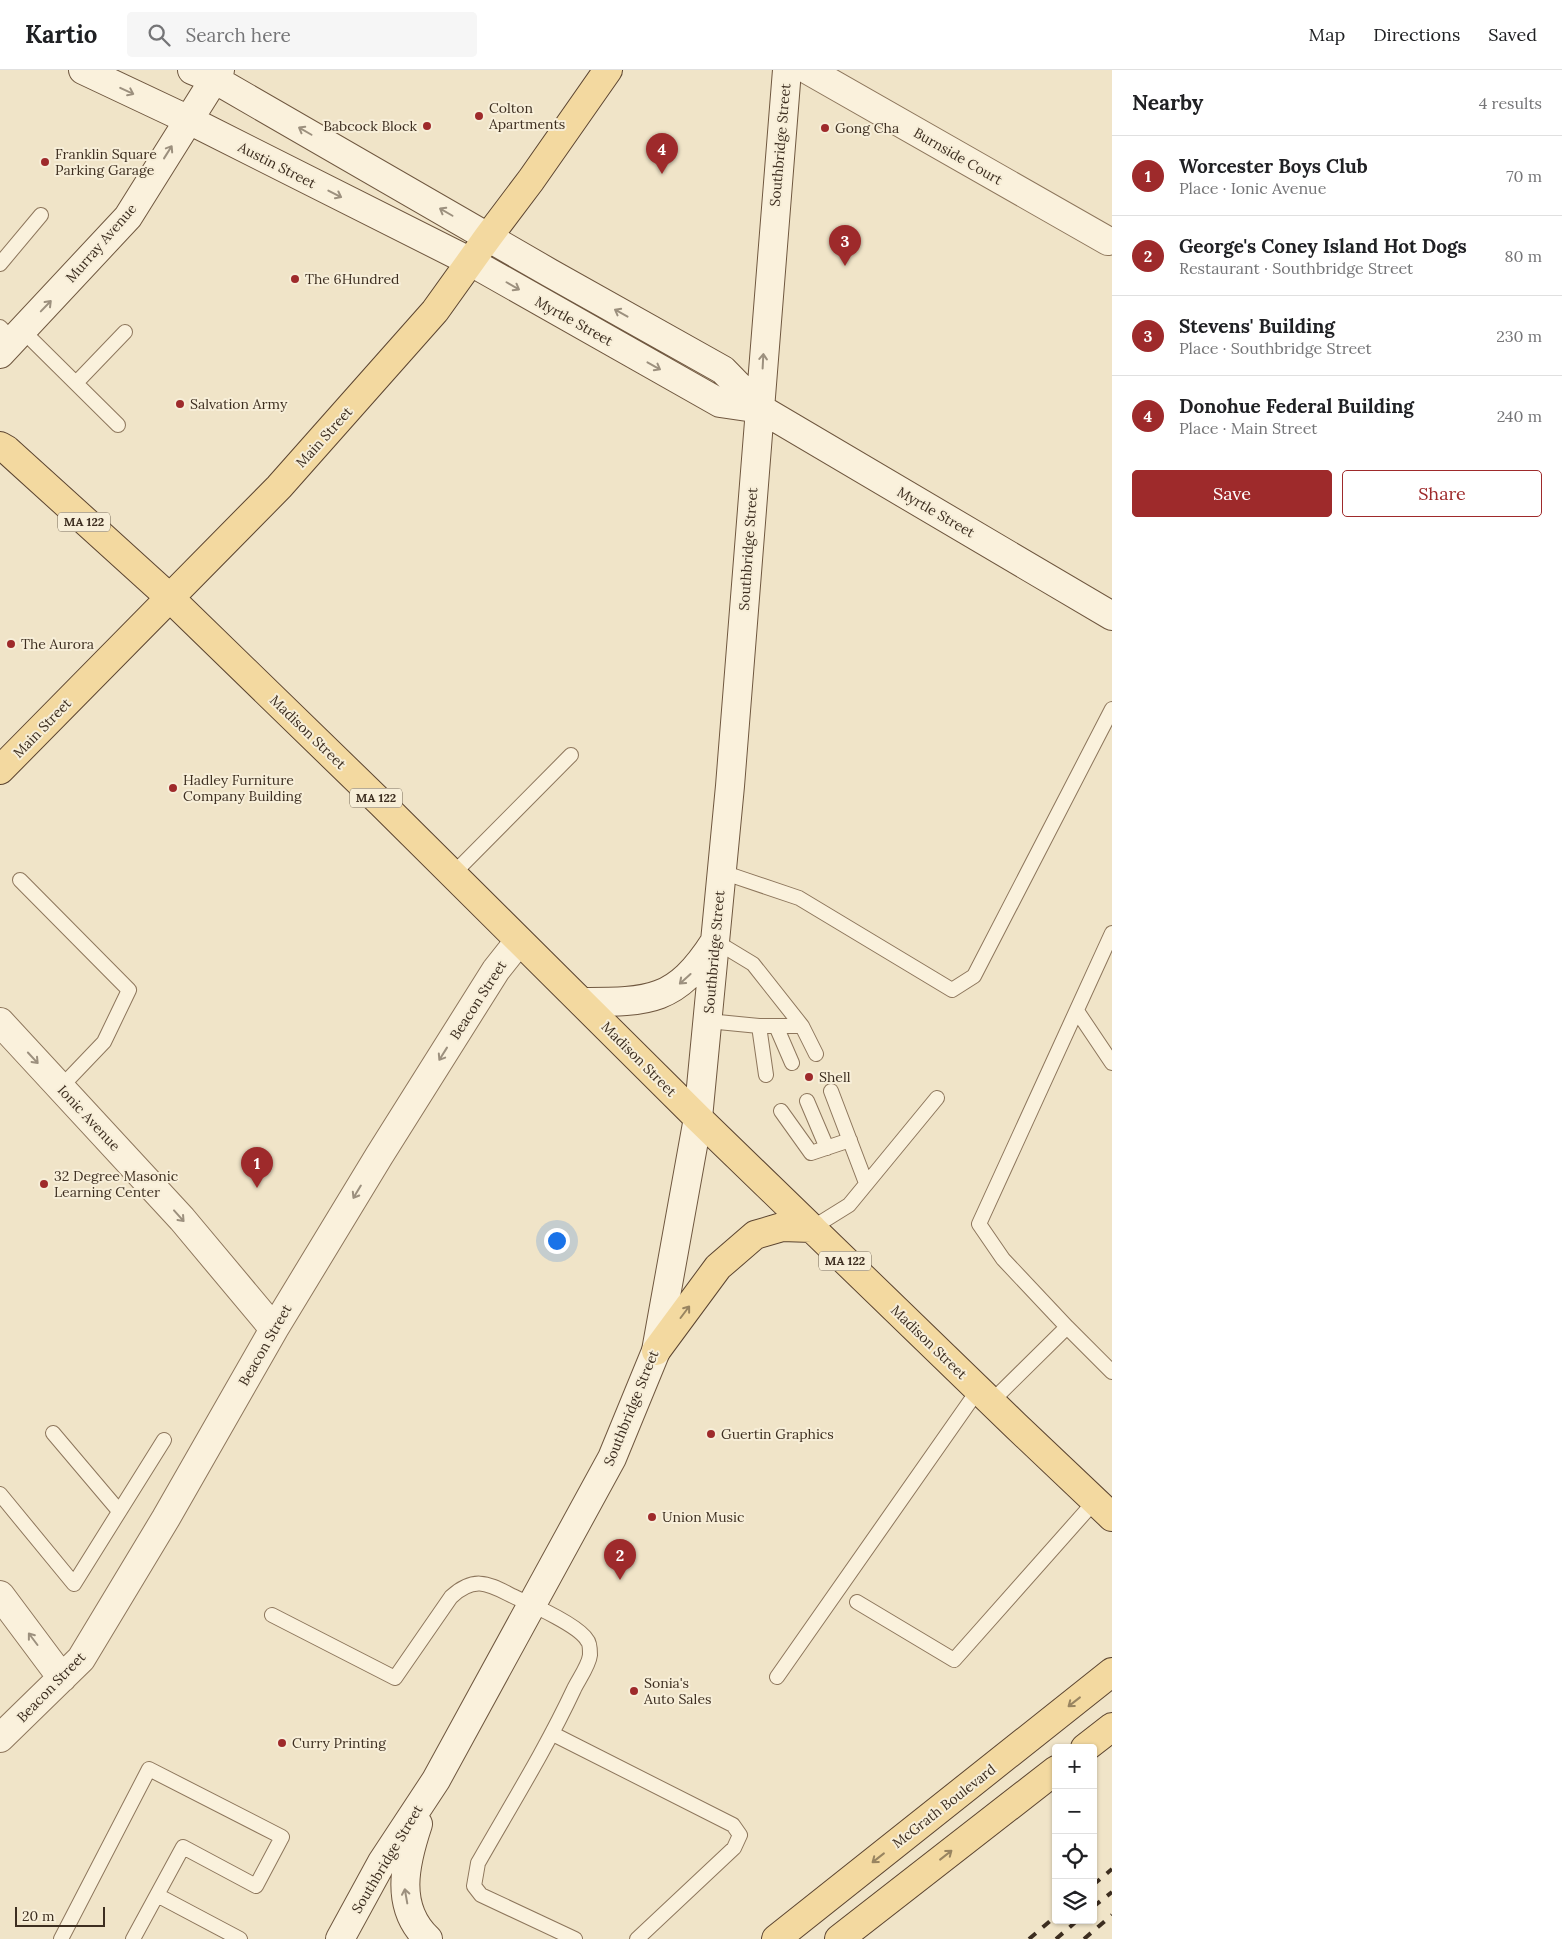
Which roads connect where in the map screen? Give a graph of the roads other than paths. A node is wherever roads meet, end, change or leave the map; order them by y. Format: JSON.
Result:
{"nodes":[{"id":1,"x":83,"y":70,"type":"edge"},
{"id":2,"x":608,"y":70,"type":"edge"},
{"id":3,"x":787,"y":70,"type":"edge"},
{"id":4,"x":808,"y":70,"type":"edge"},
{"id":5,"x":209,"y":73,"type":"edge"},
{"id":6,"x":189,"y":120,"type":"junction"},
{"id":7,"x":41,"y":215,"type":"dead end"},
{"id":8,"x":488,"y":236,"type":"junction"},
{"id":9,"x":1108,"y":241,"type":"dead end"},
{"id":10,"x":471,"y":262,"type":"junction"},
{"id":11,"x":0,"y":264,"type":"edge"},
{"id":12,"x":125,"y":332,"type":"dead end"},
{"id":13,"x":9,"y":338,"type":"edge"},
{"id":14,"x":76,"y":384,"type":"junction"},
{"id":15,"x":761,"y":409,"type":"junction"},
{"id":16,"x":118,"y":425,"type":"dead end"},
{"id":17,"x":0,"y":446,"type":"edge"},
{"id":18,"x":169,"y":598,"type":"junction"},
{"id":19,"x":1112,"y":616,"type":"edge"},
{"id":20,"x":1112,"y":709,"type":"edge"},
{"id":21,"x":571,"y":755,"type":"dead end"},
{"id":22,"x":0,"y":770,"type":"edge"},
{"id":23,"x":722,"y":872,"type":"junction"},
{"id":24,"x":453,"y":874,"type":"junction"},
{"id":25,"x":20,"y":880,"type":"dead end"},
{"id":26,"x":1112,"y":934,"type":"edge"},
{"id":27,"x":518,"y":940,"type":"junction"},
{"id":28,"x":716,"y":941,"type":"junction"},
{"id":29,"x":582,"y":1002,"type":"junction"},
{"id":30,"x":1076,"y":1010,"type":"junction"},
{"id":31,"x":0,"y":1022,"type":"edge"},
{"id":32,"x":708,"y":1022,"type":"junction"},
{"id":33,"x":759,"y":1026,"type":"junction"},
{"id":34,"x":776,"y":1026,"type":"junction"},
{"id":35,"x":802,"y":1026,"type":"junction"},
{"id":36,"x":816,"y":1054,"type":"dead end"},
{"id":37,"x":792,"y":1063,"type":"dead end"},
{"id":38,"x":1112,"y":1063,"type":"edge"},
{"id":39,"x":766,"y":1075,"type":"dead end"},
{"id":40,"x":60,"y":1088,"type":"junction"},
{"id":41,"x":831,"y":1091,"type":"dead end"},
{"id":42,"x":937,"y":1098,"type":"dead end"},
{"id":43,"x":807,"y":1101,"type":"dead end"},
{"id":44,"x":782,"y":1111,"type":"dead end"},
{"id":45,"x":698,"y":1118,"type":"junction"},
{"id":46,"x":850,"y":1140,"type":"junction"},
{"id":47,"x":827,"y":1148,"type":"junction"},
{"id":48,"x":866,"y":1183,"type":"junction"},
{"id":49,"x":812,"y":1228,"type":"junction"},
{"id":50,"x":1066,"y":1327,"type":"junction"},
{"id":51,"x":274,"y":1329,"type":"junction"},
{"id":52,"x":656,"y":1351,"type":"junction"},
{"id":53,"x":1112,"y":1372,"type":"edge"},
{"id":54,"x":984,"y":1396,"type":"junction"},
{"id":55,"x":53,"y":1432,"type":"dead end"},
{"id":56,"x":164,"y":1440,"type":"dead end"},
{"id":57,"x":0,"y":1494,"type":"edge"},
{"id":58,"x":1104,"y":1509,"type":"edge"},
{"id":59,"x":120,"y":1512,"type":"junction"},
{"id":60,"x":0,"y":1595,"type":"edge"},
{"id":61,"x":857,"y":1602,"type":"dead end"},
{"id":62,"x":531,"y":1604,"type":"junction"},
{"id":63,"x":272,"y":1615,"type":"dead end"},
{"id":64,"x":1112,"y":1672,"type":"edge"},
{"id":65,"x":777,"y":1677,"type":"dead end"},
{"id":66,"x":62,"y":1678,"type":"junction"},
{"id":67,"x":1112,"y":1727,"type":"edge"},
{"id":68,"x":553,"y":1734,"type":"junction"},
{"id":69,"x":0,"y":1738,"type":"edge"},
{"id":70,"x":1090,"y":1744,"type":"edge"},
{"id":71,"x":1052,"y":1773,"type":"edge"},
{"id":72,"x":436,"y":1780,"type":"junction"},
{"id":73,"x":157,"y":1895,"type":"junction"},
{"id":74,"x":61,"y":1939,"type":"edge"},
{"id":75,"x":133,"y":1939,"type":"edge"},
{"id":76,"x":240,"y":1939,"type":"edge"},
{"id":77,"x":340,"y":1939,"type":"edge"},
{"id":78,"x":428,"y":1939,"type":"edge"},
{"id":79,"x":576,"y":1939,"type":"edge"},
{"id":80,"x":637,"y":1939,"type":"edge"},
{"id":81,"x":776,"y":1939,"type":"edge"},
{"id":82,"x":839,"y":1939,"type":"edge"}],
"edges":[{"from":1,"to":6,"type":"main road","name":"Austin Street","one_way":true},
{"from":2,"to":8,"type":"main road","name":"Main Street"},
{"from":15,"to":3,"type":"main road","name":"Southbridge Street","one_way":true},
{"from":4,"to":9,"type":"main road","name":"Burnside Court"},
{"from":5,"to":6,"type":"main road","name":"Murray Avenue"},
{"from":8,"to":5,"type":"main road","one_way":true},
{"from":6,"to":10,"type":"main road","name":"Austin Street","one_way":true},
{"from":13,"to":6,"type":"main road","name":"Murray Avenue","one_way":true},
{"from":7,"to":11,"type":"lane"},
{"from":8,"to":10,"type":"main road","name":"Main Street"},
{"from":15,"to":8,"type":"main road","name":"Myrtle Street","one_way":true},
{"from":10,"to":15,"type":"main road","name":"Myrtle Street","one_way":true},
{"from":10,"to":18,"type":"main road","name":"Main Street"},
{"from":12,"to":14,"type":"lane"},
{"from":13,"to":14,"type":"lane"},
{"from":14,"to":16,"type":"lane"},
{"from":15,"to":19,"type":"main road","name":"Myrtle Street"},
{"from":15,"to":23,"type":"main road","name":"Southbridge Street"},
{"from":17,"to":18,"type":"main road","number":"MA 122"},
{"from":18,"to":22,"type":"main road","name":"Main Street"},
{"from":18,"to":24,"type":"main road","name":"Madison Street","number":"MA 122"},
{"from":20,"to":23,"type":"lane"},
{"from":21,"to":24,"type":"lane"},
{"from":23,"to":28,"type":"main road","name":"Southbridge Street"},
{"from":24,"to":27,"type":"main road","name":"Madison Street","number":"MA 122"},
{"from":25,"to":40,"type":"lane"},
{"from":26,"to":30,"type":"lane"},
{"from":27,"to":29,"type":"main road","name":"Madison Street","number":"MA 122"},
{"from":27,"to":51,"type":"main road","name":"Beacon Street","one_way":true},
{"from":28,"to":29,"type":"main road","one_way":true},
{"from":28,"to":32,"type":"main road","name":"Southbridge Street"},
{"from":28,"to":35,"type":"lane"},
{"from":29,"to":45,"type":"main road","name":"Madison Street","number":"MA 122"},
{"from":30,"to":38,"type":"lane"},
{"from":30,"to":50,"type":"lane"},
{"from":31,"to":40,"type":"main road","name":"Ionic Avenue","one_way":true},
{"from":32,"to":33,"type":"lane"},
{"from":32,"to":45,"type":"main road","name":"Southbridge Street"},
{"from":33,"to":34,"type":"lane"},
{"from":33,"to":39,"type":"lane"},
{"from":34,"to":35,"type":"lane"},
{"from":34,"to":37,"type":"lane"},
{"from":35,"to":36,"type":"lane"},
{"from":40,"to":51,"type":"main road","name":"Ionic Avenue","one_way":true},
{"from":41,"to":46,"type":"lane"},
{"from":42,"to":48,"type":"lane"},
{"from":43,"to":47,"type":"lane"},
{"from":44,"to":47,"type":"lane"},
{"from":45,"to":49,"type":"main road","name":"Madison Street","number":"MA 122"},
{"from":45,"to":52,"type":"main road","name":"Southbridge Street"},
{"from":46,"to":47,"type":"lane"},
{"from":46,"to":48,"type":"lane"},
{"from":48,"to":49,"type":"lane"},
{"from":52,"to":49,"type":"main road","one_way":true},
{"from":49,"to":54,"type":"main road","name":"Madison Street","number":"MA 122"},
{"from":50,"to":53,"type":"lane"},
{"from":50,"to":54,"type":"lane"},
{"from":51,"to":66,"type":"main road","name":"Beacon Street"},
{"from":52,"to":62,"type":"main road","name":"Southbridge Street"},
{"from":54,"to":58,"type":"main road","name":"Madison Street","number":"MA 122"},
{"from":54,"to":65,"type":"lane"},
{"from":55,"to":59,"type":"lane"},
{"from":56,"to":59,"type":"lane"},
{"from":57,"to":59,"type":"lane"},
{"from":58,"to":61,"type":"lane"},
{"from":66,"to":60,"type":"main road","one_way":true},
{"from":62,"to":63,"type":"lane"},
{"from":62,"to":68,"type":"lane"},
{"from":62,"to":72,"type":"main road","name":"Southbridge Street"},
{"from":64,"to":81,"type":"main road","name":"McGrath Boulevard","one_way":true},
{"from":66,"to":69,"type":"main road","name":"Beacon Street"},
{"from":67,"to":70,"type":"main road"},
{"from":68,"to":79,"type":"lane"},
{"from":68,"to":80,"type":"lane"},
{"from":82,"to":71,"type":"main road","one_way":true},
{"from":72,"to":77,"type":"main road","name":"Southbridge Street"},
{"from":78,"to":72,"type":"main road","name":"Southbridge Street","one_way":true},
{"from":73,"to":74,"type":"lane"},
{"from":73,"to":75,"type":"lane"},
{"from":73,"to":76,"type":"lane"}]}
